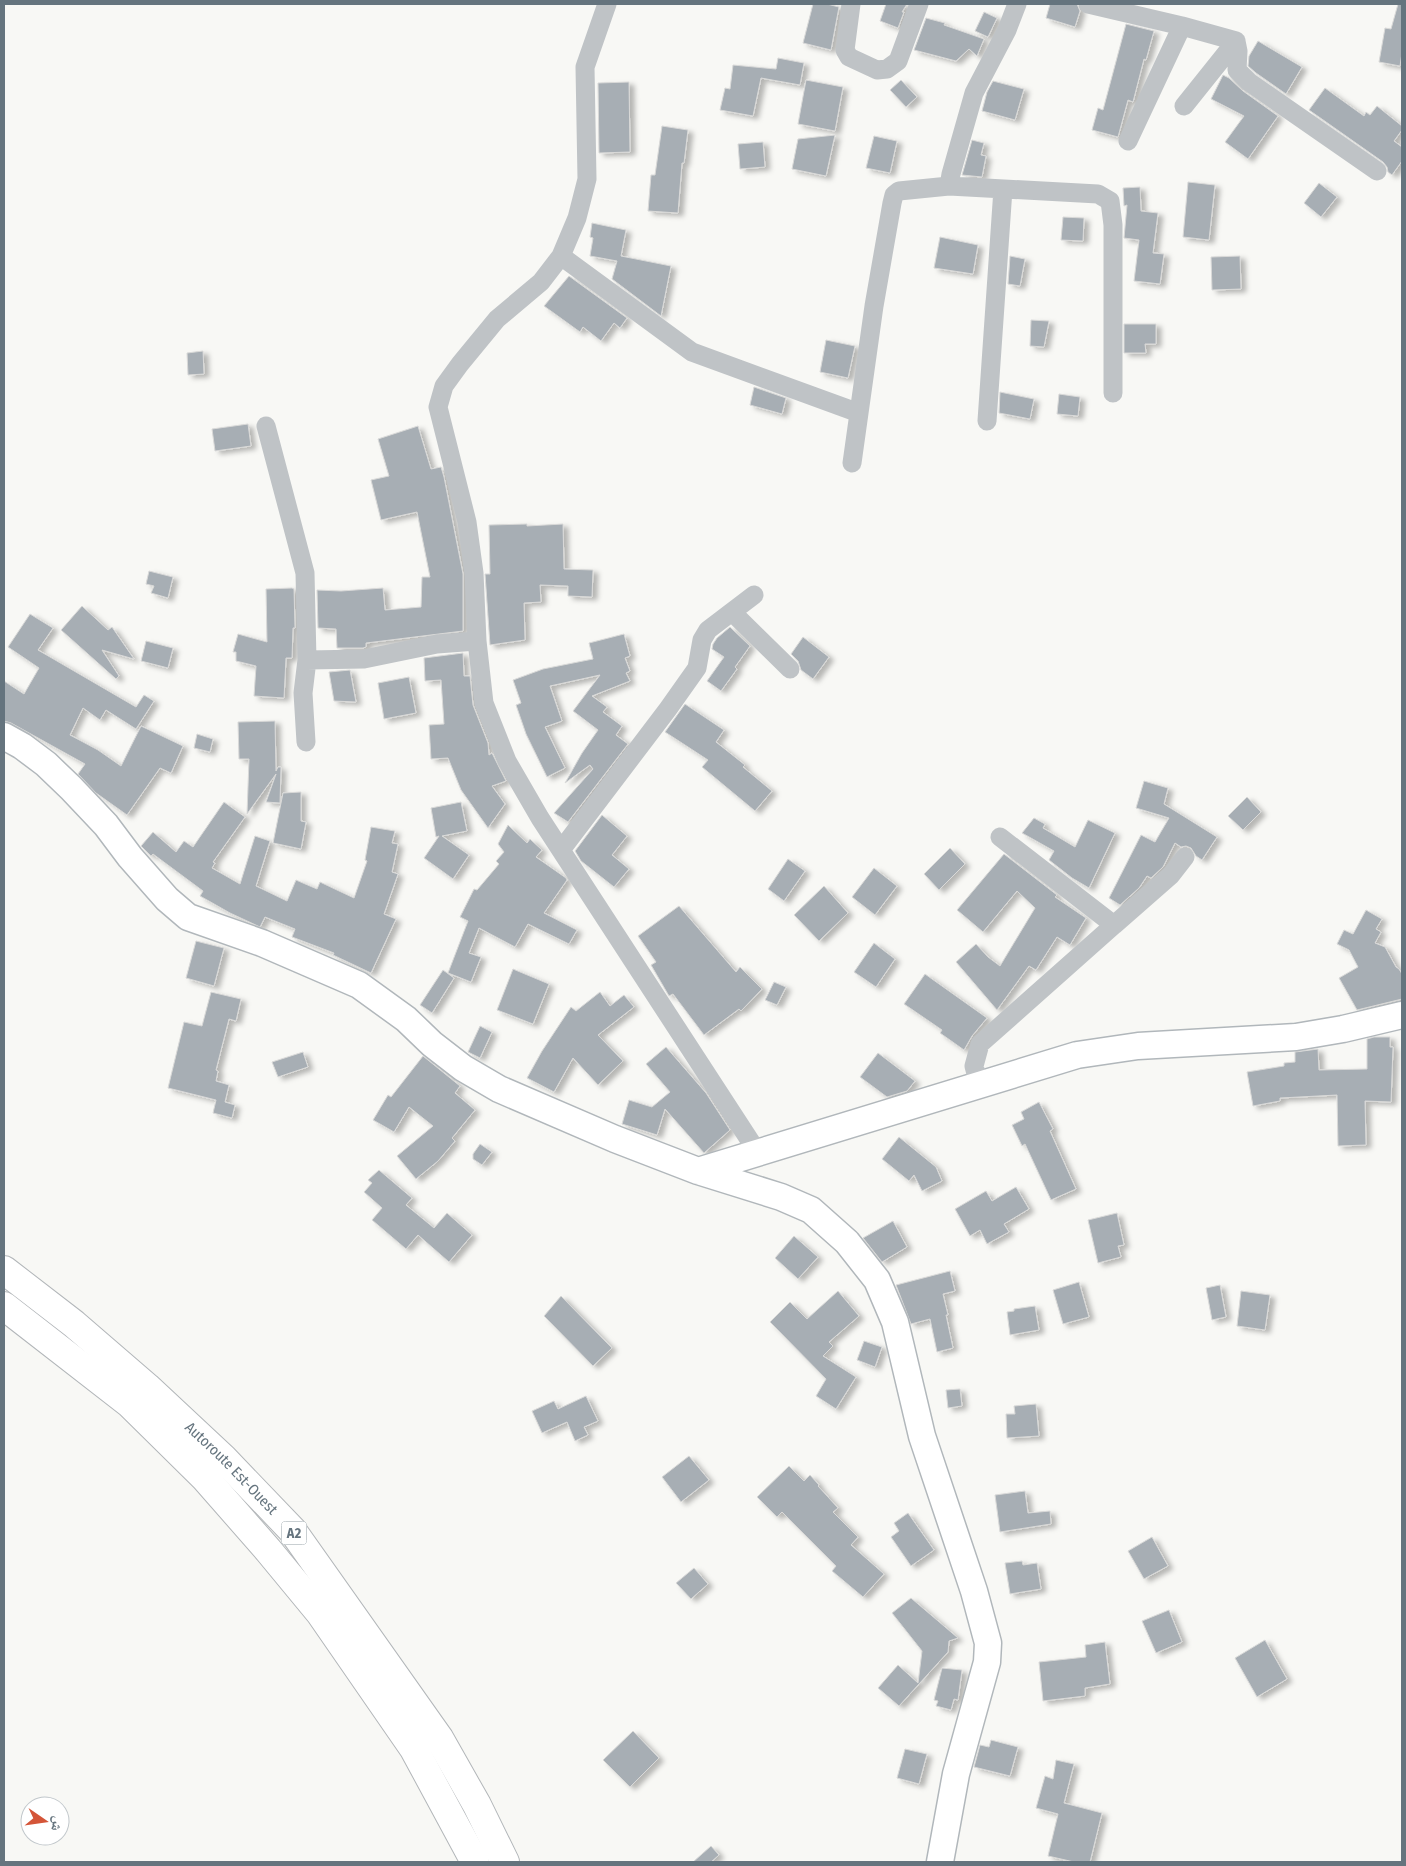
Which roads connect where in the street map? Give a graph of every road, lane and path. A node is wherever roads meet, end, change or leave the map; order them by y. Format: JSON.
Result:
{"nodes":[{"id":1,"x":607,"y":4,"type":"edge"},
{"id":2,"x":851,"y":4,"type":"edge"},
{"id":3,"x":919,"y":4,"type":"edge"},
{"id":4,"x":1017,"y":4,"type":"edge"},
{"id":5,"x":1088,"y":4,"type":"edge"},
{"id":6,"x":1182,"y":26,"type":"junction"},
{"id":7,"x":1236,"y":41,"type":"junction"},
{"id":8,"x":1184,"y":106,"type":"dead end"},
{"id":9,"x":1128,"y":141,"type":"dead end"},
{"id":10,"x":1378,"y":171,"type":"dead end"},
{"id":11,"x":950,"y":186,"type":"junction"},
{"id":12,"x":1003,"y":188,"type":"junction"},
{"id":13,"x":561,"y":256,"type":"junction"},
{"id":14,"x":1113,"y":393,"type":"dead end"},
{"id":15,"x":859,"y":413,"type":"junction"},
{"id":16,"x":987,"y":421,"type":"dead end"},
{"id":17,"x":266,"y":426,"type":"dead end"},
{"id":18,"x":852,"y":462,"type":"dead end"},
{"id":19,"x":754,"y":595,"type":"dead end"},
{"id":20,"x":732,"y":612,"type":"junction"},
{"id":21,"x":477,"y":641,"type":"junction"},
{"id":22,"x":307,"y":660,"type":"junction"},
{"id":23,"x":790,"y":669,"type":"dead end"},
{"id":24,"x":4,"y":736,"type":"edge"},
{"id":25,"x":306,"y":742,"type":"dead end"},
{"id":26,"x":1000,"y":837,"type":"dead end"},
{"id":27,"x":561,"y":850,"type":"junction"},
{"id":28,"x":1185,"y":857,"type":"dead end"},
{"id":29,"x":1114,"y":925,"type":"junction"},
{"id":30,"x":1402,"y":1015,"type":"edge"},
{"id":31,"x":979,"y":1085,"type":"junction"},
{"id":32,"x":758,"y":1153,"type":"junction"},
{"id":33,"x":698,"y":1171,"type":"junction"},
{"id":34,"x":4,"y":1270,"type":"edge"},
{"id":35,"x":4,"y":1306,"type":"edge"},
{"id":36,"x":474,"y":1862,"type":"edge"},
{"id":37,"x":505,"y":1862,"type":"edge"},
{"id":38,"x":940,"y":1862,"type":"edge"}],
"edges":[{"from":1,"to":13,"type":"street"},
{"from":2,"to":3,"type":"street"},
{"from":4,"to":11,"type":"street"},
{"from":5,"to":6,"type":"street"},
{"from":6,"to":7,"type":"street"},
{"from":6,"to":9,"type":"street"},
{"from":7,"to":8,"type":"street"},
{"from":7,"to":10,"type":"street"},
{"from":11,"to":12,"type":"street"},
{"from":11,"to":15,"type":"street"},
{"from":12,"to":14,"type":"street"},
{"from":12,"to":16,"type":"street"},
{"from":13,"to":15,"type":"street"},
{"from":13,"to":21,"type":"street"},
{"from":15,"to":18,"type":"street"},
{"from":17,"to":22,"type":"street"},
{"from":19,"to":20,"type":"street"},
{"from":20,"to":23,"type":"street"},
{"from":20,"to":27,"type":"street"},
{"from":21,"to":22,"type":"street"},
{"from":21,"to":27,"type":"street"},
{"from":22,"to":25,"type":"street"},
{"from":24,"to":33,"type":"main road"},
{"from":26,"to":29,"type":"street"},
{"from":27,"to":32,"type":"street"},
{"from":28,"to":29,"type":"street"},
{"from":29,"to":31,"type":"street"},
{"from":30,"to":31,"type":"main road"},
{"from":31,"to":32,"type":"main road"},
{"from":32,"to":33,"type":"main road"},
{"from":33,"to":38,"type":"main road"},
{"from":34,"to":37,"type":"highway","name":"Autoroute Est-Ouest","number":"A2"},
{"from":35,"to":36,"type":"highway","name":"Autoroute Est-Ouest","number":"A2"}]}
